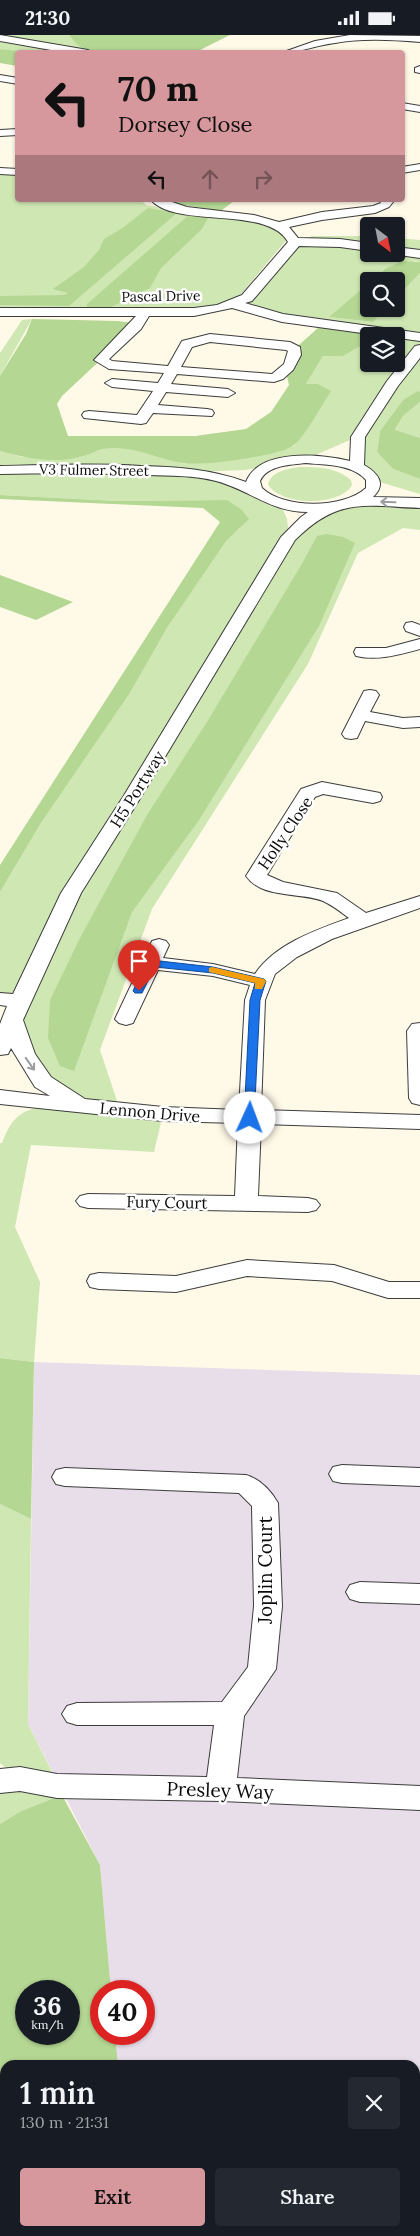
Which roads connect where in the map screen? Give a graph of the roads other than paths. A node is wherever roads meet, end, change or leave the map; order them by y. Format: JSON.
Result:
{"nodes":[{"id":1,"x":357,"y":36,"type":"edge"},
{"id":2,"x":1,"y":38,"type":"edge"},
{"id":3,"x":420,"y":39,"type":"edge"},
{"id":4,"x":329,"y":40,"type":"junction"},
{"id":5,"x":348,"y":48,"type":"dead end"},
{"id":6,"x":71,"y":50,"type":"edge"},
{"id":7,"x":294,"y":50,"type":"edge"},
{"id":8,"x":1,"y":78,"type":"edge"},
{"id":9,"x":15,"y":80,"type":"edge"},
{"id":10,"x":405,"y":106,"type":"edge"},
{"id":11,"x":420,"y":109,"type":"edge"},
{"id":12,"x":15,"y":132,"type":"edge"},
{"id":13,"x":0,"y":133,"type":"edge"},
{"id":14,"x":420,"y":167,"type":"edge"},
{"id":15,"x":405,"y":170,"type":"edge"},
{"id":16,"x":0,"y":171,"type":"edge"},
{"id":17,"x":15,"y":172,"type":"edge"},
{"id":18,"x":162,"y":202,"type":"edge"},
{"id":19,"x":387,"y":202,"type":"edge"},
{"id":20,"x":277,"y":226,"type":"junction"},
{"id":21,"x":294,"y":242,"type":"junction"},
{"id":22,"x":360,"y":246,"type":"edge"},
{"id":23,"x":405,"y":252,"type":"edge"},
{"id":24,"x":420,"y":254,"type":"edge"},
{"id":25,"x":234,"y":304,"type":"junction"},
{"id":26,"x":0,"y":312,"type":"edge"},
{"id":27,"x":145,"y":312,"type":"junction"},
{"id":28,"x":420,"y":337,"type":"edge"},
{"id":29,"x":420,"y":349,"type":"edge"},
{"id":30,"x":229,"y":360,"type":"dead end"},
{"id":31,"x":172,"y":371,"type":"junction"},
{"id":32,"x":221,"y":374,"type":"junction"},
{"id":33,"x":112,"y":383,"type":"dead end"},
{"id":34,"x":162,"y":388,"type":"junction"},
{"id":35,"x":228,"y":393,"type":"dead end"},
{"id":36,"x":149,"y":408,"type":"junction"},
{"id":37,"x":207,"y":413,"type":"dead end"},
{"id":38,"x":89,"y":415,"type":"dead end"},
{"id":39,"x":358,"y":437,"type":"junction"},
{"id":40,"x":306,"y":459,"type":"junction"},
{"id":41,"x":272,"y":465,"type":"junction"},
{"id":42,"x":357,"y":467,"type":"junction"},
{"id":43,"x":0,"y":470,"type":"edge"},
{"id":44,"x":188,"y":472,"type":"junction"},
{"id":45,"x":373,"y":480,"type":"junction"},
{"id":46,"x":255,"y":490,"type":"junction"},
{"id":47,"x":420,"y":494,"type":"edge"},
{"id":48,"x":356,"y":501,"type":"junction"},
{"id":49,"x":280,"y":503,"type":"junction"},
{"id":50,"x":420,"y":503,"type":"edge"},
{"id":51,"x":328,"y":507,"type":"junction"},
{"id":52,"x":289,"y":537,"type":"junction"},
{"id":53,"x":420,"y":644,"type":"edge"},
{"id":54,"x":362,"y":651,"type":"dead end"},
{"id":55,"x":370,"y":695,"type":"dead end"},
{"id":56,"x":359,"y":715,"type":"junction"},
{"id":57,"x":420,"y":722,"type":"edge"},
{"id":58,"x":351,"y":734,"type":"dead end"},
{"id":59,"x":373,"y":797,"type":"dead end"},
{"id":60,"x":420,"y":902,"type":"edge"},
{"id":61,"x":364,"y":921,"type":"junction"},
{"id":62,"x":260,"y":981,"type":"junction"},
{"id":63,"x":11,"y":1006,"type":"edge"},
{"id":64,"x":126,"y":1019,"type":"dead end"},
{"id":65,"x":420,"y":1029,"type":"edge"},
{"id":66,"x":0,"y":1049,"type":"edge"},
{"id":67,"x":0,"y":1097,"type":"edge"},
{"id":68,"x":420,"y":1098,"type":"edge"},
{"id":69,"x":81,"y":1106,"type":"junction"},
{"id":70,"x":250,"y":1118,"type":"junction"},
{"id":71,"x":420,"y":1122,"type":"edge"},
{"id":72,"x":88,"y":1201,"type":"dead end"},
{"id":73,"x":246,"y":1203,"type":"junction"},
{"id":74,"x":308,"y":1205,"type":"dead end"},
{"id":75,"x":100,"y":1281,"type":"dead end"},
{"id":76,"x":420,"y":1290,"type":"edge"},
{"id":77,"x":342,"y":1475,"type":"dead end"},
{"id":78,"x":65,"y":1477,"type":"dead end"},
{"id":79,"x":420,"y":1477,"type":"edge"},
{"id":80,"x":360,"y":1592,"type":"dead end"},
{"id":81,"x":420,"y":1594,"type":"edge"},
{"id":82,"x":230,"y":1713,"type":"junction"},
{"id":83,"x":77,"y":1714,"type":"dead end"},
{"id":84,"x":7,"y":1774,"type":"edge"},
{"id":85,"x":221,"y":1789,"type":"junction"},
{"id":86,"x":420,"y":1798,"type":"edge"}],
"edges":[{"from":1,"to":3,"type":"street"},
{"from":1,"to":4,"type":"street"},
{"from":2,"to":6,"type":"street"},
{"from":4,"to":5,"type":"street"},
{"from":4,"to":7,"type":"street"},
{"from":8,"to":9,"type":"street"},
{"from":10,"to":11,"type":"street"},
{"from":12,"to":13,"type":"street"},
{"from":14,"to":15,"type":"street"},
{"from":16,"to":17,"type":"street"},
{"from":18,"to":20,"type":"street"},
{"from":19,"to":20,"type":"street"},
{"from":20,"to":21,"type":"street"},
{"from":21,"to":22,"type":"street"},
{"from":21,"to":25,"type":"street","name":"Pascal Drive"},
{"from":23,"to":24,"type":"street"},
{"from":25,"to":27,"type":"street","name":"Pascal Drive"},
{"from":25,"to":28,"type":"street"},
{"from":26,"to":27,"type":"street","name":"Pascal Drive"},
{"from":27,"to":31,"type":"street"},
{"from":29,"to":39,"type":"street"},
{"from":30,"to":32,"type":"street"},
{"from":31,"to":32,"type":"street"},
{"from":31,"to":32,"type":"street"},
{"from":31,"to":34,"type":"street"},
{"from":33,"to":34,"type":"street"},
{"from":34,"to":35,"type":"street"},
{"from":34,"to":36,"type":"street"},
{"from":36,"to":37,"type":"street"},
{"from":36,"to":38,"type":"street"},
{"from":39,"to":40,"type":"street"},
{"from":39,"to":42,"type":"street"},
{"from":40,"to":41,"type":"street","name":"V3 Fulmer Street"},
{"from":40,"to":42,"type":"street"},
{"from":41,"to":44,"type":"street","name":"V3 Fulmer Street"},
{"from":41,"to":46,"type":"street"},
{"from":42,"to":45,"type":"street"},
{"from":43,"to":44,"type":"street","name":"V3 Fulmer Street"},
{"from":44,"to":46,"type":"street","name":"V3 Fulmer Street"},
{"from":45,"to":47,"type":"street"},
{"from":45,"to":48,"type":"street"},
{"from":46,"to":49,"type":"street","name":"V3 Fulmer Street"},
{"from":50,"to":48,"type":"street","one_way":true},
{"from":48,"to":51,"type":"street"},
{"from":49,"to":51,"type":"street","name":"V3 Fulmer Street"},
{"from":49,"to":52,"type":"street"},
{"from":51,"to":52,"type":"street","name":"H5 Portway"},
{"from":52,"to":63,"type":"street","name":"H5 Portway"},
{"from":53,"to":54,"type":"street"},
{"from":55,"to":56,"type":"street"},
{"from":56,"to":57,"type":"street"},
{"from":56,"to":58,"type":"street"},
{"from":59,"to":61,"type":"street","name":"Holly Close"},
{"from":60,"to":61,"type":"street"},
{"from":61,"to":62,"type":"street"},
{"from":62,"to":64,"type":"street"},
{"from":62,"to":70,"type":"street"},
{"from":63,"to":66,"type":"street","name":"H5 Portway"},
{"from":63,"to":69,"type":"street","one_way":true},
{"from":65,"to":68,"type":"street"},
{"from":67,"to":69,"type":"street","name":"Lennon Drive"},
{"from":69,"to":70,"type":"street","name":"Lennon Drive"},
{"from":70,"to":71,"type":"street","name":"Lennon Drive"},
{"from":70,"to":73,"type":"street"},
{"from":72,"to":73,"type":"street","name":"Fury Court"},
{"from":73,"to":74,"type":"street","name":"Fury Court"},
{"from":75,"to":76,"type":"street"},
{"from":77,"to":79,"type":"street"},
{"from":78,"to":82,"type":"street","name":"Joplin Court"},
{"from":80,"to":81,"type":"street"},
{"from":82,"to":83,"type":"street"},
{"from":82,"to":85,"type":"street","name":"Joplin Court"},
{"from":84,"to":85,"type":"street","name":"Presley Way"},
{"from":85,"to":86,"type":"street","name":"Presley Way"}]}
